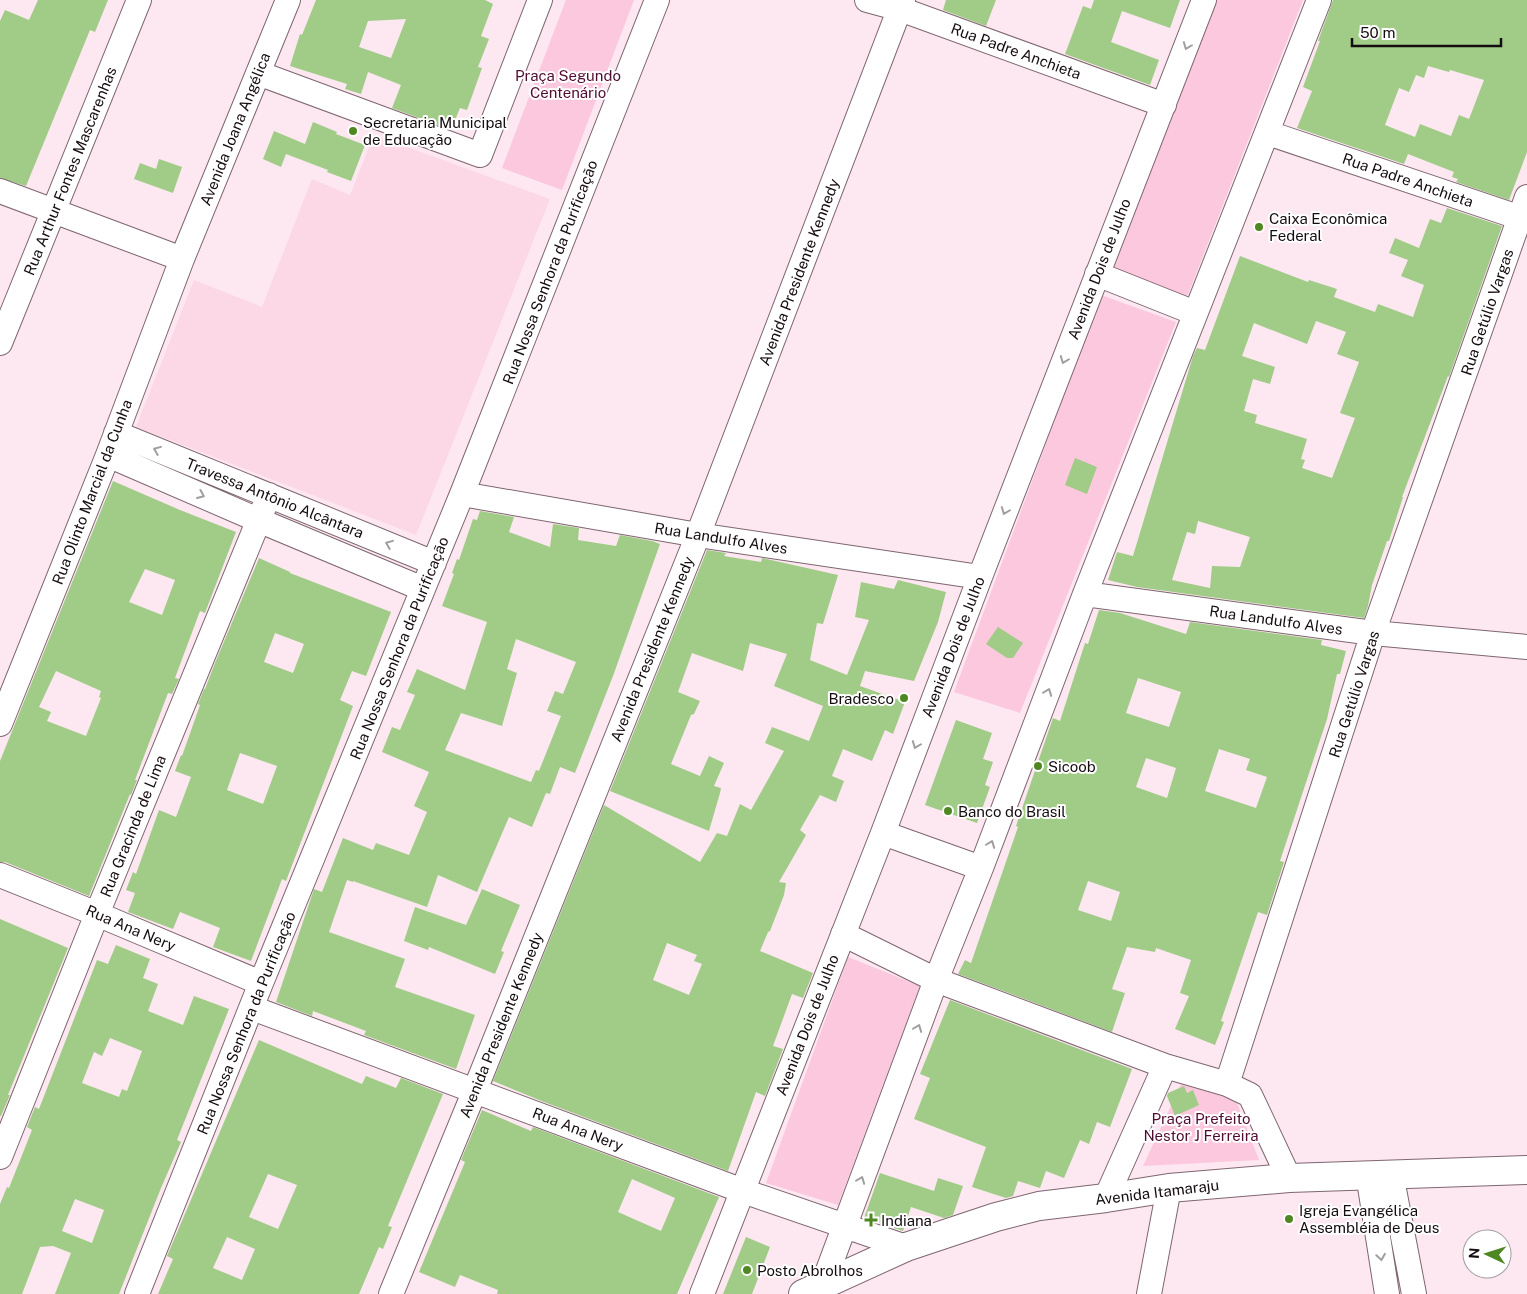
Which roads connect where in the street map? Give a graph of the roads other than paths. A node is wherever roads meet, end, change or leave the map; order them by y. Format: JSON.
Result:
{"nodes":[{"id":1,"x":139,"y":0,"type":"edge"},
{"id":2,"x":288,"y":0,"type":"edge"},
{"id":3,"x":540,"y":0,"type":"edge"},
{"id":4,"x":657,"y":0,"type":"edge"},
{"id":5,"x":867,"y":0,"type":"edge"},
{"id":6,"x":1204,"y":0,"type":"edge"},
{"id":7,"x":1319,"y":0,"type":"edge"},
{"id":8,"x":902,"y":4,"type":"edge"},
{"id":9,"x":258,"y":73,"type":"junction"},
{"id":10,"x":1164,"y":105,"type":"junction"},
{"id":11,"x":1268,"y":133,"type":"junction"},
{"id":12,"x":0,"y":190,"type":"edge"},
{"id":13,"x":54,"y":211,"type":"junction"},
{"id":14,"x":1525,"y":212,"type":"edge"},
{"id":15,"x":182,"y":258,"type":"junction"},
{"id":16,"x":1097,"y":274,"type":"junction"},
{"id":17,"x":1195,"y":313,"type":"junction"},
{"id":18,"x":0,"y":343,"type":"edge"},
{"id":19,"x":116,"y":433,"type":"junction"},
{"id":20,"x":108,"y":455,"type":"junction"},
{"id":21,"x":462,"y":494,"type":"junction"},
{"id":22,"x":269,"y":495,"type":"junction"},
{"id":23,"x":258,"y":520,"type":"junction"},
{"id":24,"x":698,"y":535,"type":"junction"},
{"id":25,"x":434,"y":563,"type":"junction"},
{"id":26,"x":980,"y":577,"type":"junction"},
{"id":27,"x":423,"y":589,"type":"junction"},
{"id":28,"x":1085,"y":594,"type":"junction"},
{"id":29,"x":1373,"y":633,"type":"junction"},
{"id":30,"x":1527,"y":647,"type":"edge"},
{"id":31,"x":0,"y":724,"type":"edge"},
{"id":32,"x":882,"y":833,"type":"junction"},
{"id":33,"x":981,"y":868,"type":"junction"},
{"id":34,"x":0,"y":875,"type":"edge"},
{"id":35,"x":97,"y":914,"type":"junction"},
{"id":36,"x":842,"y":934,"type":"junction"},
{"id":37,"x":936,"y":980,"type":"junction"},
{"id":38,"x":261,"y":983,"type":"junction"},
{"id":39,"x":252,"y":1008,"type":"junction"},
{"id":40,"x":1165,"y":1066,"type":"junction"},
{"id":41,"x":1227,"y":1084,"type":"junction"},
{"id":42,"x":475,"y":1090,"type":"junction"},
{"id":43,"x":0,"y":1157,"type":"edge"},
{"id":44,"x":1527,"y":1170,"type":"edge"},
{"id":45,"x":1380,"y":1174,"type":"junction"},
{"id":46,"x":1289,"y":1178,"type":"junction"},
{"id":47,"x":1169,"y":1188,"type":"junction"},
{"id":48,"x":743,"y":1191,"type":"junction"},
{"id":49,"x":1106,"y":1198,"type":"junction"},
{"id":50,"x":844,"y":1225,"type":"junction"},
{"id":51,"x":906,"y":1247,"type":"junction"},
{"id":52,"x":813,"y":1289,"type":"edge"},
{"id":53,"x":137,"y":1294,"type":"edge"},
{"id":54,"x":391,"y":1294,"type":"edge"},
{"id":55,"x":702,"y":1294,"type":"edge"},
{"id":56,"x":1149,"y":1294,"type":"edge"},
{"id":57,"x":1387,"y":1294,"type":"edge"},
{"id":58,"x":1414,"y":1294,"type":"edge"}],
"edges":[{"from":1,"to":13,"type":"street","name":"Rua Arthur Fontes Mascarenhas"},
{"from":2,"to":9,"type":"street","name":"Avenida Joana Angélica"},
{"from":3,"to":9,"type":"street"},
{"from":4,"to":21,"type":"street","name":"Rua Nossa Senhora da Purificação"},
{"from":5,"to":8,"type":"street","name":"Rua Padre Anchieta"},
{"from":6,"to":10,"type":"street","name":"Avenida Dois de Julho","one_way":true},
{"from":7,"to":11,"type":"street"},
{"from":8,"to":10,"type":"street","name":"Rua Padre Anchieta"},
{"from":8,"to":24,"type":"street","name":"Avenida Presidente Kennedy"},
{"from":9,"to":15,"type":"street","name":"Avenida Joana Angélica"},
{"from":10,"to":16,"type":"street","name":"Avenida Dois de Julho"},
{"from":11,"to":14,"type":"street","name":"Rua Padre Anchieta"},
{"from":11,"to":17,"type":"street"},
{"from":12,"to":13,"type":"street"},
{"from":13,"to":15,"type":"street"},
{"from":13,"to":18,"type":"street","name":"Rua Arthur Fontes Mascarenhas"},
{"from":14,"to":29,"type":"street","name":"Rua Getúlio Vargas"},
{"from":15,"to":19,"type":"street","name":"Rua Olinto Marcial da Cunha"},
{"from":16,"to":17,"type":"street"},
{"from":16,"to":26,"type":"street","name":"Avenida Dois de Julho","one_way":true},
{"from":17,"to":28,"type":"street"},
{"from":19,"to":20,"type":"street","name":"Rua Olinto Marcial da Cunha"},
{"from":22,"to":19,"type":"street","name":"Travessa Antônio Alcântara","one_way":true},
{"from":20,"to":23,"type":"street","name":"Travessa Antônio Alcântara","one_way":true},
{"from":20,"to":31,"type":"street","name":"Rua Olinto Marcial da Cunha"},
{"from":21,"to":24,"type":"street","name":"Rua Landulfo Alves"},
{"from":21,"to":25,"type":"street","name":"Rua Nossa Senhora da Purificação"},
{"from":22,"to":23,"type":"street","name":"Rua Gracinda de Lima"},
{"from":25,"to":22,"type":"street","name":"Travessa Antônio Alcântara","one_way":true},
{"from":23,"to":27,"type":"street","name":"Travessa Antônio Alcântara"},
{"from":23,"to":35,"type":"street","name":"Rua Gracinda de Lima"},
{"from":24,"to":26,"type":"street","name":"Rua Landulfo Alves"},
{"from":24,"to":42,"type":"street","name":"Avenida Presidente Kennedy"},
{"from":25,"to":27,"type":"street","name":"Rua Nossa Senhora da Purificação"},
{"from":26,"to":32,"type":"street","name":"Avenida Dois de Julho","one_way":true},
{"from":27,"to":38,"type":"street","name":"Rua Nossa Senhora da Purificação"},
{"from":28,"to":29,"type":"street","name":"Rua Landulfo Alves"},
{"from":33,"to":28,"type":"street","one_way":true},
{"from":29,"to":30,"type":"street","name":"Rua Landulfo Alves"},
{"from":29,"to":41,"type":"street","name":"Rua Getúlio Vargas"},
{"from":32,"to":33,"type":"street"},
{"from":32,"to":36,"type":"street","name":"Avenida Dois de Julho"},
{"from":33,"to":37,"type":"street"},
{"from":34,"to":35,"type":"street","name":"Rua Ana Nery"},
{"from":35,"to":38,"type":"street","name":"Rua Ana Nery"},
{"from":35,"to":43,"type":"street","name":"Rua Gracinda de Lima"},
{"from":36,"to":37,"type":"street"},
{"from":36,"to":48,"type":"street","name":"Avenida Dois de Julho"},
{"from":37,"to":40,"type":"street"},
{"from":50,"to":37,"type":"street","one_way":true},
{"from":38,"to":39,"type":"street","name":"Rua Nossa Senhora da Purificação"},
{"from":39,"to":42,"type":"street","name":"Rua Ana Nery"},
{"from":39,"to":53,"type":"street","name":"Rua Nossa Senhora da Purificação"},
{"from":40,"to":41,"type":"street"},
{"from":40,"to":49,"type":"street"},
{"from":41,"to":46,"type":"street"},
{"from":42,"to":48,"type":"street","name":"Rua Ana Nery"},
{"from":42,"to":54,"type":"street","name":"Avenida Presidente Kennedy"},
{"from":44,"to":45,"type":"main road","name":"Avenida Itamaraju"},
{"from":45,"to":46,"type":"main road","name":"Avenida Itamaraju"},
{"from":45,"to":57,"type":"street","one_way":true},
{"from":45,"to":58,"type":"street"},
{"from":46,"to":47,"type":"main road","name":"Avenida Itamaraju"},
{"from":47,"to":49,"type":"main road","name":"Avenida Itamaraju"},
{"from":47,"to":56,"type":"street"},
{"from":48,"to":50,"type":"street","name":"Rua Ana Nery"},
{"from":48,"to":55,"type":"street","name":"Avenida Dois de Julho"},
{"from":49,"to":51,"type":"main road","name":"Avenida Itamaraju"},
{"from":50,"to":51,"type":"street","name":"Rua Ana Nery"},
{"from":50,"to":52,"type":"street"},
{"from":51,"to":52,"type":"main road","name":"Avenida Itamaraju"}]}
